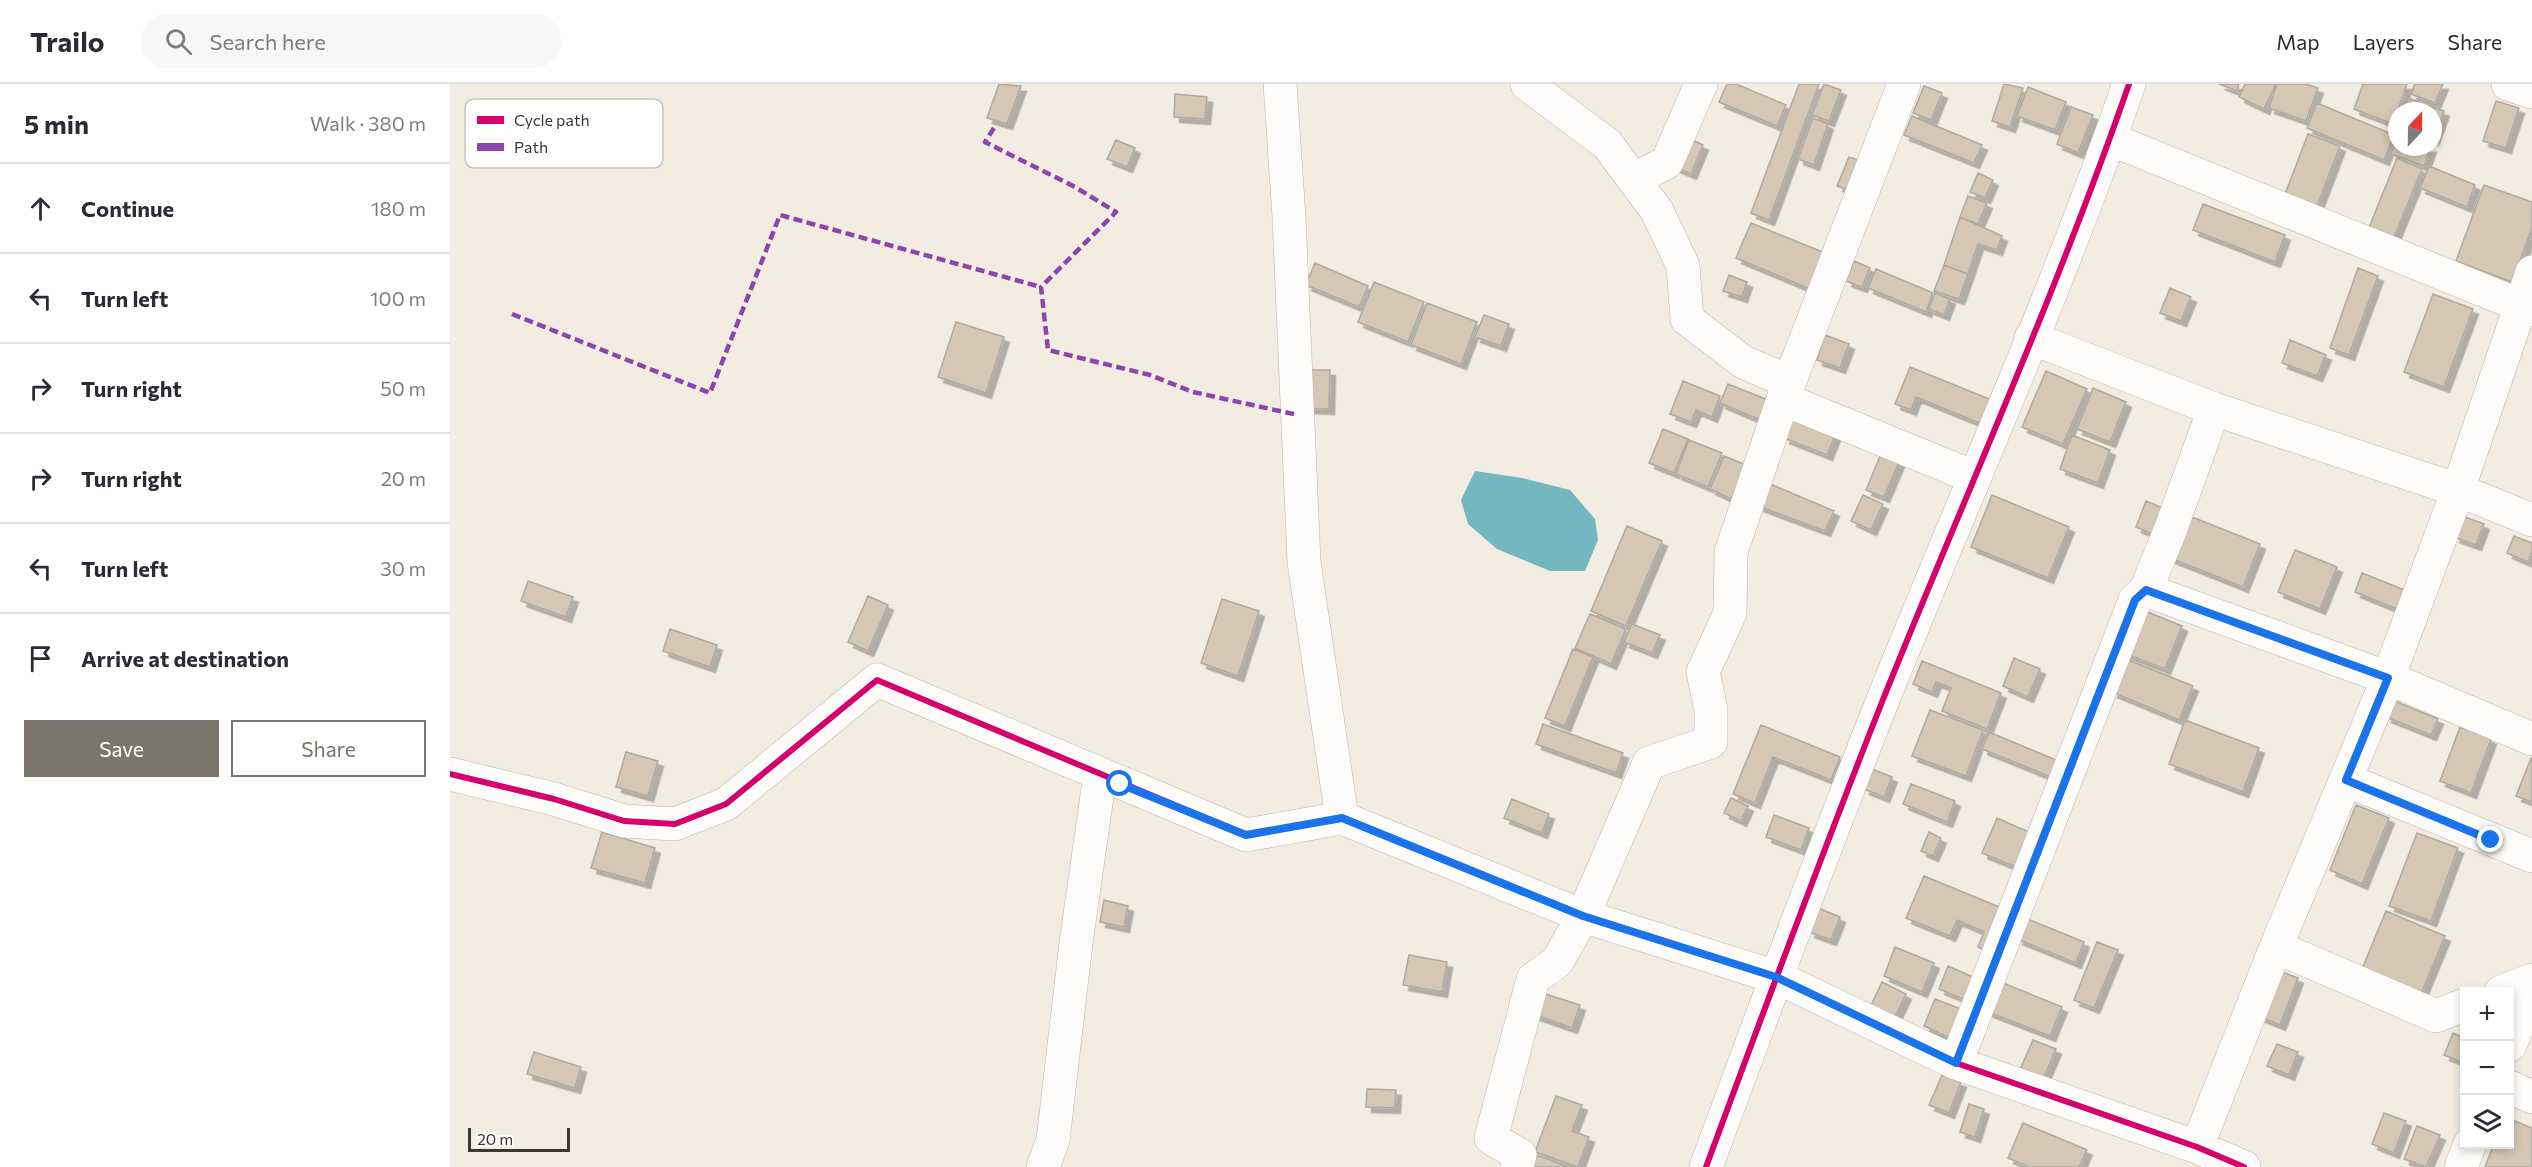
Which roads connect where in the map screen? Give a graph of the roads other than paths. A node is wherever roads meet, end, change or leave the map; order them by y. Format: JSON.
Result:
{"nodes":[{"id":1,"x":1280,"y":84,"type":"edge"},
{"id":2,"x":1527,"y":84,"type":"edge"},
{"id":3,"x":1701,"y":84,"type":"edge"},
{"id":4,"x":1904,"y":84,"type":"edge"},
{"id":5,"x":2129,"y":84,"type":"edge"},
{"id":6,"x":2508,"y":84,"type":"edge"},
{"id":7,"x":2532,"y":92,"type":"edge"},
{"id":8,"x":2110,"y":139,"type":"junction"},
{"id":9,"x":1634,"y":180,"type":"junction"},
{"id":10,"x":2532,"y":272,"type":"edge"},
{"id":11,"x":2527,"y":308,"type":"edge"},
{"id":12,"x":2031,"y":338,"type":"junction"},
{"id":13,"x":1787,"y":391,"type":"junction"},
{"id":14,"x":2214,"y":409,"type":"junction"},
{"id":15,"x":1974,"y":477,"type":"junction"},
{"id":16,"x":2458,"y":490,"type":"junction"},
{"id":17,"x":2532,"y":520,"type":"edge"},
{"id":18,"x":2146,"y":590,"type":"junction"},
{"id":19,"x":2388,"y":678,"type":"junction"},
{"id":20,"x":2532,"y":738,"type":"edge"},
{"id":21,"x":450,"y":774,"type":"edge"},
{"id":22,"x":1100,"y":775,"type":"junction"},
{"id":23,"x":2346,"y":780,"type":"junction"},
{"id":24,"x":1342,"y":818,"type":"junction"},
{"id":25,"x":2532,"y":856,"type":"edge"},
{"id":26,"x":1583,"y":916,"type":"junction"},
{"id":27,"x":2276,"y":947,"type":"junction"},
{"id":28,"x":1776,"y":977,"type":"junction"},
{"id":29,"x":2532,"y":980,"type":"edge"},
{"id":30,"x":2514,"y":987,"type":"edge"},
{"id":31,"x":2532,"y":990,"type":"edge"},
{"id":32,"x":2460,"y":1007,"type":"edge"},
{"id":33,"x":2512,"y":1041,"type":"edge"},
{"id":34,"x":1956,"y":1063,"type":"junction"},
{"id":35,"x":2514,"y":1089,"type":"edge"},
{"id":36,"x":2532,"y":1096,"type":"edge"},
{"id":37,"x":2197,"y":1147,"type":"junction"},
{"id":38,"x":2468,"y":1149,"type":"edge"},
{"id":39,"x":1043,"y":1167,"type":"edge"},
{"id":40,"x":1517,"y":1167,"type":"edge"},
{"id":41,"x":1706,"y":1167,"type":"edge"},
{"id":42,"x":2244,"y":1167,"type":"edge"},
{"id":43,"x":2461,"y":1167,"type":"edge"}],
"edges":[{"from":1,"to":24,"type":"street"},
{"from":2,"to":9,"type":"street"},
{"from":3,"to":9,"type":"street"},
{"from":4,"to":13,"type":"street"},
{"from":5,"to":8,"type":"street"},
{"from":6,"to":7,"type":"street"},
{"from":8,"to":11,"type":"street"},
{"from":8,"to":12,"type":"street"},
{"from":9,"to":13,"type":"street"},
{"from":10,"to":11,"type":"street"},
{"from":11,"to":16,"type":"street"},
{"from":12,"to":14,"type":"street"},
{"from":12,"to":15,"type":"street"},
{"from":13,"to":15,"type":"street"},
{"from":13,"to":26,"type":"street"},
{"from":14,"to":16,"type":"street"},
{"from":14,"to":18,"type":"street"},
{"from":15,"to":28,"type":"street"},
{"from":16,"to":17,"type":"street"},
{"from":16,"to":19,"type":"street"},
{"from":18,"to":19,"type":"street"},
{"from":18,"to":34,"type":"street"},
{"from":19,"to":20,"type":"street"},
{"from":19,"to":23,"type":"street"},
{"from":21,"to":22,"type":"street"},
{"from":22,"to":24,"type":"street"},
{"from":22,"to":39,"type":"street"},
{"from":23,"to":25,"type":"street"},
{"from":23,"to":27,"type":"street"},
{"from":24,"to":26,"type":"street"},
{"from":26,"to":28,"type":"street"},
{"from":26,"to":40,"type":"street"},
{"from":27,"to":32,"type":"street"},
{"from":27,"to":37,"type":"street"},
{"from":28,"to":34,"type":"street"},
{"from":28,"to":41,"type":"street"},
{"from":29,"to":30,"type":"street"},
{"from":31,"to":33,"type":"street"},
{"from":34,"to":37,"type":"street"},
{"from":35,"to":36,"type":"street"},
{"from":37,"to":42,"type":"street"},
{"from":38,"to":43,"type":"street"}]}
